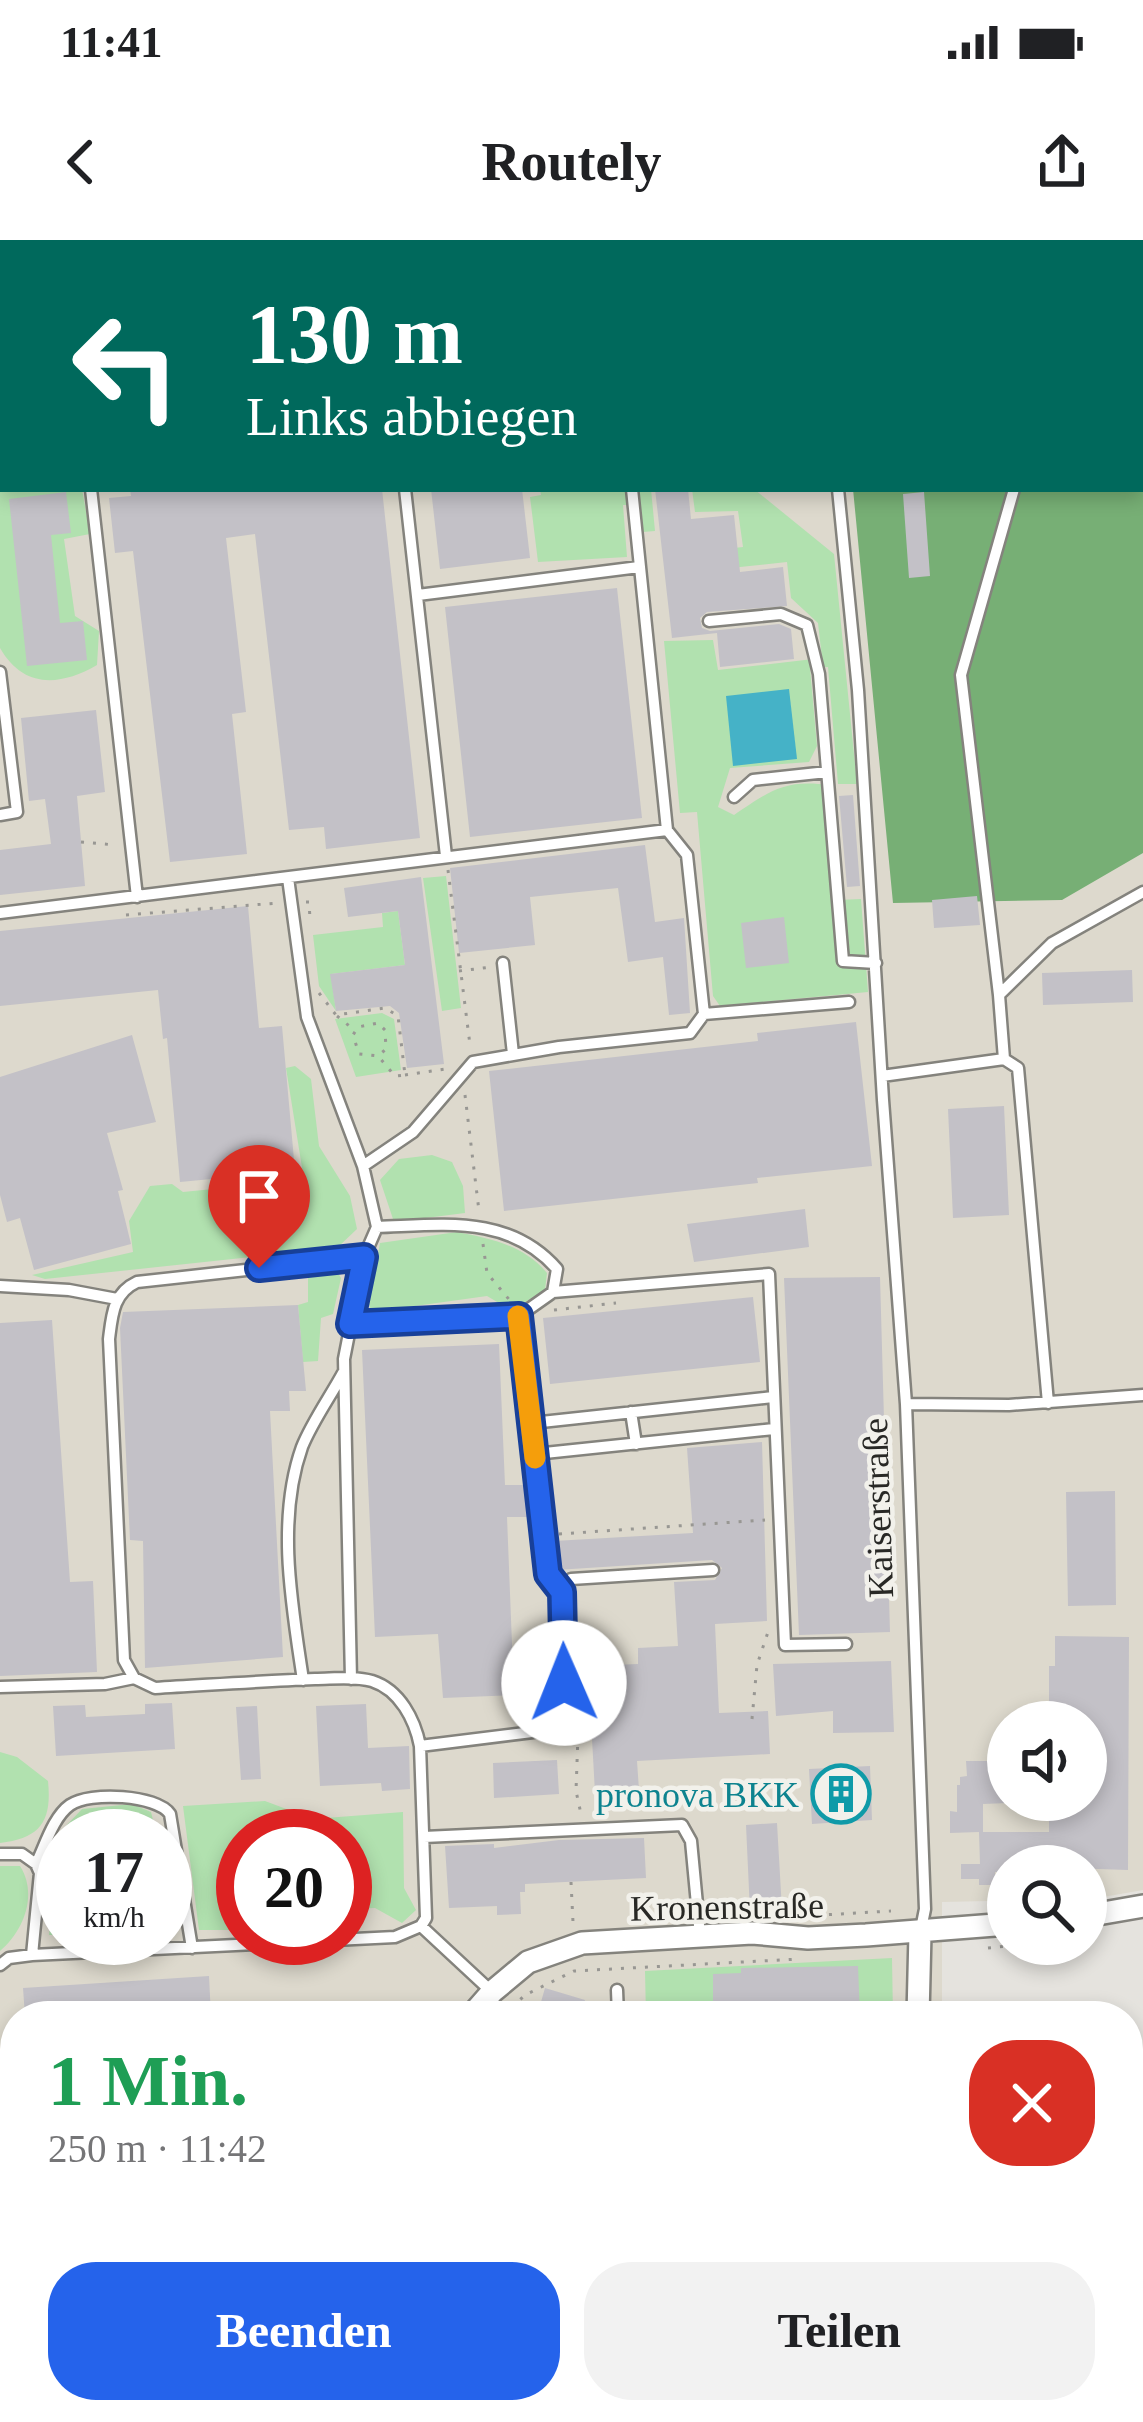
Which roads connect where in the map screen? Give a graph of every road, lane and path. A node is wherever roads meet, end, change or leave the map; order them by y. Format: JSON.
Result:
{"nodes":[{"id":1,"x":91,"y":492,"type":"edge"},
{"id":2,"x":405,"y":492,"type":"edge"},
{"id":3,"x":632,"y":492,"type":"edge"},
{"id":4,"x":838,"y":492,"type":"edge"},
{"id":5,"x":1013,"y":492,"type":"edge"},
{"id":6,"x":639,"y":567,"type":"junction"},
{"id":7,"x":418,"y":595,"type":"junction"},
{"id":8,"x":709,"y":621,"type":"dead end"},
{"id":9,"x":0,"y":672,"type":"edge"},
{"id":10,"x":827,"y":772,"type":"junction"},
{"id":11,"x":734,"y":797,"type":"dead end"},
{"id":12,"x":0,"y":815,"type":"edge"},
{"id":13,"x":667,"y":830,"type":"junction"},
{"id":14,"x":81,"y":842,"type":"dead end"},
{"id":15,"x":120,"y":845,"type":"dead end"},
{"id":16,"x":446,"y":856,"type":"junction"},
{"id":17,"x":288,"y":878,"type":"junction"},
{"id":18,"x":1143,"y":892,"type":"edge"},
{"id":19,"x":131,"y":898,"type":"junction"},
{"id":20,"x":291,"y":902,"type":"junction"},
{"id":21,"x":0,"y":913,"type":"edge"},
{"id":22,"x":310,"y":922,"type":"dead end"},
{"id":23,"x":503,"y":962,"type":"joint"},
{"id":24,"x":876,"y":963,"type":"junction"},
{"id":25,"x":458,"y":971,"type":"junction"},
{"id":26,"x":316,"y":992,"type":"dead end"},
{"id":27,"x":999,"y":995,"type":"junction"},
{"id":28,"x":849,"y":1003,"type":"dead end"},
{"id":29,"x":704,"y":1014,"type":"junction"},
{"id":30,"x":336,"y":1015,"type":"junction"},
{"id":31,"x":356,"y":1030,"type":"junction"},
{"id":32,"x":471,"y":1047,"type":"dead end"},
{"id":33,"x":514,"y":1054,"type":"junction"},
{"id":34,"x":378,"y":1056,"type":"junction"},
{"id":35,"x":1004,"y":1059,"type":"junction"},
{"id":36,"x":882,"y":1076,"type":"junction"},
{"id":37,"x":363,"y":1166,"type":"junction"},
{"id":38,"x":377,"y":1228,"type":"junction"},
{"id":39,"x":364,"y":1257,"type":"junction"},
{"id":40,"x":0,"y":1286,"type":"edge"},
{"id":41,"x":554,"y":1292,"type":"junction"},
{"id":42,"x":117,"y":1299,"type":"junction"},
{"id":43,"x":519,"y":1316,"type":"junction"},
{"id":44,"x":350,"y":1324,"type":"junction"},
{"id":45,"x":344,"y":1370,"type":"junction"},
{"id":46,"x":1143,"y":1395,"type":"edge"},
{"id":47,"x":773,"y":1397,"type":"junction"},
{"id":48,"x":1048,"y":1403,"type":"junction"},
{"id":49,"x":906,"y":1404,"type":"junction"},
{"id":50,"x":632,"y":1412,"type":"junction"},
{"id":51,"x":532,"y":1423,"type":"junction"},
{"id":52,"x":774,"y":1429,"type":"junction"},
{"id":53,"x":635,"y":1444,"type":"junction"},
{"id":54,"x":535,"y":1454,"type":"junction"},
{"id":55,"x":770,"y":1520,"type":"dead end"},
{"id":56,"x":552,"y":1534,"type":"dead end"},
{"id":57,"x":712,"y":1570,"type":"dead end"},
{"id":58,"x":562,"y":1592,"type":"junction"},
{"id":59,"x":846,"y":1644,"type":"dead end"},
{"id":60,"x":134,"y":1678,"type":"junction"},
{"id":61,"x":351,"y":1679,"type":"junction"},
{"id":62,"x":303,"y":1680,"type":"junction"},
{"id":63,"x":0,"y":1687,"type":"edge"},
{"id":64,"x":420,"y":1746,"type":"junction"},
{"id":65,"x":575,"y":1756,"type":"dead end"},
{"id":66,"x":576,"y":1791,"type":"dead end"},
{"id":67,"x":67,"y":1809,"type":"edge"},
{"id":68,"x":167,"y":1809,"type":"edge"},
{"id":69,"x":424,"y":1837,"type":"junction"},
{"id":70,"x":0,"y":1854,"type":"edge"},
{"id":71,"x":36,"y":1864,"type":"edge"},
{"id":72,"x":571,"y":1882,"type":"dead end"},
{"id":73,"x":1143,"y":1906,"type":"edge"},
{"id":74,"x":1107,"y":1912,"type":"edge"},
{"id":75,"x":36,"y":1914,"type":"edge"},
{"id":76,"x":421,"y":1926,"type":"junction"},
{"id":77,"x":987,"y":1926,"type":"edge"},
{"id":78,"x":573,"y":1929,"type":"dead end"},
{"id":79,"x":920,"y":1933,"type":"junction"},
{"id":80,"x":700,"y":1936,"type":"junction"},
{"id":81,"x":192,"y":1948,"type":"edge"},
{"id":82,"x":32,"y":1955,"type":"junction"},
{"id":83,"x":36,"y":1955,"type":"edge"},
{"id":84,"x":804,"y":1958,"type":"dead end"},
{"id":85,"x":0,"y":1965,"type":"edge"},
{"id":86,"x":617,"y":1990,"type":"dead end"},
{"id":87,"x":492,"y":1992,"type":"junction"},
{"id":88,"x":484,"y":2001,"type":"edge"},
{"id":89,"x":519,"y":2001,"type":"edge"},
{"id":90,"x":617,"y":2001,"type":"edge"},
{"id":91,"x":918,"y":2001,"type":"edge"}],
"edges":[{"from":1,"to":19,"type":"lane"},
{"from":2,"to":7,"type":"lane"},
{"from":3,"to":6,"type":"lane"},
{"from":4,"to":24,"type":"lane","name":"Kaiserstraße"},
{"from":5,"to":27,"type":"lane"},
{"from":6,"to":7,"type":"lane"},
{"from":6,"to":13,"type":"lane"},
{"from":7,"to":16,"type":"lane"},
{"from":8,"to":10,"type":"lane"},
{"from":9,"to":12,"type":"lane"},
{"from":10,"to":11,"type":"lane"},
{"from":10,"to":24,"type":"lane"},
{"from":13,"to":16,"type":"lane"},
{"from":13,"to":29,"type":"lane"},
{"from":14,"to":15,"type":"path"},
{"from":16,"to":17,"type":"lane"},
{"from":16,"to":25,"type":"path"},
{"from":17,"to":19,"type":"lane"},
{"from":17,"to":20,"type":"lane"},
{"from":18,"to":27,"type":"lane"},
{"from":19,"to":20,"type":"path"},
{"from":19,"to":21,"type":"lane"},
{"from":20,"to":22,"type":"path"},
{"from":20,"to":37,"type":"lane"},
{"from":23,"to":25,"type":"path"},
{"from":23,"to":33,"type":"lane"},
{"from":24,"to":36,"type":"lane","name":"Kaiserstraße"},
{"from":25,"to":32,"type":"path"},
{"from":26,"to":30,"type":"path"},
{"from":27,"to":35,"type":"lane"},
{"from":28,"to":29,"type":"lane"},
{"from":29,"to":33,"type":"lane"},
{"from":30,"to":31,"type":"path"},
{"from":30,"to":34,"type":"path"},
{"from":31,"to":34,"type":"path"},
{"from":31,"to":34,"type":"path"},
{"from":33,"to":37,"type":"lane"},
{"from":35,"to":36,"type":"lane"},
{"from":35,"to":48,"type":"lane"},
{"from":36,"to":49,"type":"lane","name":"Kaiserstraße"},
{"from":37,"to":38,"type":"lane"},
{"from":38,"to":39,"type":"lane"},
{"from":38,"to":41,"type":"lane"},
{"from":39,"to":42,"type":"lane"},
{"from":39,"to":44,"type":"lane"},
{"from":40,"to":42,"type":"lane"},
{"from":41,"to":43,"type":"lane"},
{"from":41,"to":47,"type":"lane"},
{"from":42,"to":60,"type":"lane"},
{"from":43,"to":44,"type":"lane"},
{"from":43,"to":51,"type":"lane"},
{"from":44,"to":45,"type":"lane"},
{"from":45,"to":61,"type":"lane"},
{"from":45,"to":62,"type":"lane"},
{"from":46,"to":48,"type":"lane"},
{"from":47,"to":50,"type":"lane"},
{"from":47,"to":52,"type":"lane"},
{"from":48,"to":49,"type":"lane"},
{"from":49,"to":79,"type":"lane","name":"Kaiserstraße"},
{"from":50,"to":51,"type":"lane"},
{"from":50,"to":53,"type":"lane"},
{"from":51,"to":54,"type":"lane"},
{"from":52,"to":53,"type":"lane"},
{"from":52,"to":59,"type":"lane"},
{"from":53,"to":54,"type":"lane"},
{"from":54,"to":58,"type":"lane"},
{"from":55,"to":56,"type":"path"},
{"from":57,"to":58,"type":"lane"},
{"from":58,"to":64,"type":"lane"},
{"from":60,"to":62,"type":"lane"},
{"from":60,"to":63,"type":"lane"},
{"from":61,"to":62,"type":"lane"},
{"from":61,"to":64,"type":"lane"},
{"from":64,"to":69,"type":"lane"},
{"from":65,"to":66,"type":"path"},
{"from":67,"to":68,"type":"lane"},
{"from":69,"to":76,"type":"lane"},
{"from":69,"to":80,"type":"lane"},
{"from":70,"to":71,"type":"lane"},
{"from":72,"to":78,"type":"path"},
{"from":73,"to":74,"type":"street"},
{"from":75,"to":82,"type":"lane"},
{"from":76,"to":81,"type":"lane"},
{"from":76,"to":87,"type":"lane"},
{"from":77,"to":79,"type":"street","name":"Kronenstraße"},
{"from":79,"to":80,"type":"street","name":"Kronenstraße"},
{"from":79,"to":91,"type":"street","name":"Kaiserstraße"},
{"from":80,"to":87,"type":"street","name":"Kronenstraße"},
{"from":82,"to":83,"type":"lane"},
{"from":82,"to":85,"type":"lane"},
{"from":84,"to":89,"type":"path"},
{"from":86,"to":90,"type":"lane"},
{"from":87,"to":88,"type":"street","name":"Kronenstraße"}]}
